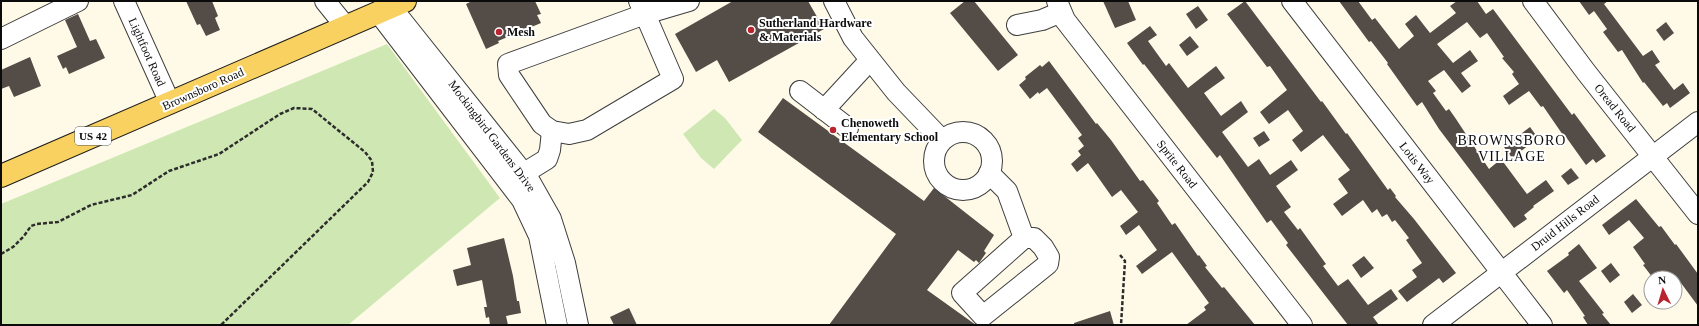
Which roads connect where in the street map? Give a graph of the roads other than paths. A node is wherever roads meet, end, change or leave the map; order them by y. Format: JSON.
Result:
{"nodes":[{"id":1,"x":78,"y":1,"type":"edge"},
{"id":2,"x":124,"y":1,"type":"edge"},
{"id":3,"x":325,"y":1,"type":"edge"},
{"id":4,"x":834,"y":1,"type":"edge"},
{"id":5,"x":1292,"y":1,"type":"edge"},
{"id":6,"x":1533,"y":1,"type":"edge"},
{"id":7,"x":681,"y":2,"type":"edge"},
{"id":8,"x":391,"y":7,"type":"edge"},
{"id":9,"x":642,"y":7,"type":"edge"},
{"id":10,"x":1059,"y":7,"type":"edge"},
{"id":11,"x":1017,"y":25,"type":"dead end"},
{"id":12,"x":346,"y":26,"type":"junction"},
{"id":13,"x":1,"y":39,"type":"edge"},
{"id":14,"x":870,"y":60,"type":"junction"},
{"id":15,"x":800,"y":91,"type":"dead end"},
{"id":16,"x":170,"y":103,"type":"junction"},
{"id":17,"x":824,"y":110,"type":"junction"},
{"id":18,"x":1698,"y":122,"type":"edge"},
{"id":19,"x":848,"y":128,"type":"dead end"},
{"id":20,"x":552,"y":131,"type":"junction"},
{"id":21,"x":942,"y":140,"type":"junction"},
{"id":22,"x":1653,"y":156,"type":"junction"},
{"id":23,"x":989,"y":173,"type":"junction"},
{"id":24,"x":1,"y":176,"type":"edge"},
{"id":25,"x":517,"y":178,"type":"junction"},
{"id":26,"x":1698,"y":214,"type":"edge"},
{"id":27,"x":1024,"y":238,"type":"dead end"},
{"id":28,"x":1502,"y":272,"type":"junction"},
{"id":29,"x":557,"y":325,"type":"edge"},
{"id":30,"x":578,"y":325,"type":"edge"},
{"id":31,"x":1302,"y":325,"type":"edge"},
{"id":32,"x":1434,"y":325,"type":"edge"},
{"id":33,"x":1542,"y":325,"type":"edge"}],
"edges":[{"from":1,"to":13,"type":"street"},
{"from":2,"to":16,"type":"street","name":"Lightfoot Road"},
{"from":3,"to":12,"type":"street"},
{"from":4,"to":14,"type":"street"},
{"from":5,"to":28,"type":"street","name":"Lotis Way"},
{"from":6,"to":22,"type":"street","name":"Oread Road"},
{"from":7,"to":9,"type":"street"},
{"from":8,"to":12,"type":"main road","name":"Brownsboro Road","number":"US 42"},
{"from":8,"to":25,"type":"street","name":"Mockingbird Gardens Drive"},
{"from":9,"to":20,"type":"street"},
{"from":9,"to":20,"type":"street"},
{"from":10,"to":11,"type":"street"},
{"from":10,"to":31,"type":"street","name":"Sprite Road"},
{"from":12,"to":16,"type":"main road","name":"Brownsboro Road","number":"US 42"},
{"from":14,"to":17,"type":"street"},
{"from":14,"to":21,"type":"street"},
{"from":15,"to":17,"type":"street"},
{"from":16,"to":24,"type":"main road","name":"Brownsboro Road","number":"US 42"},
{"from":17,"to":19,"type":"street"},
{"from":18,"to":22,"type":"street","name":"Druid Hills Road"},
{"from":20,"to":25,"type":"street"},
{"from":21,"to":23,"type":"street"},
{"from":21,"to":23,"type":"street"},
{"from":22,"to":26,"type":"street","name":"Oread Road"},
{"from":22,"to":28,"type":"street","name":"Druid Hills Road"},
{"from":23,"to":27,"type":"street"},
{"from":25,"to":29,"type":"street","name":"Mockingbird Gardens Drive"},
{"from":25,"to":30,"type":"street","name":"Mockingbird Gardens Drive"},
{"from":28,"to":32,"type":"street","name":"Druid Hills Road"},
{"from":28,"to":33,"type":"street","name":"Lotis Way"}]}
